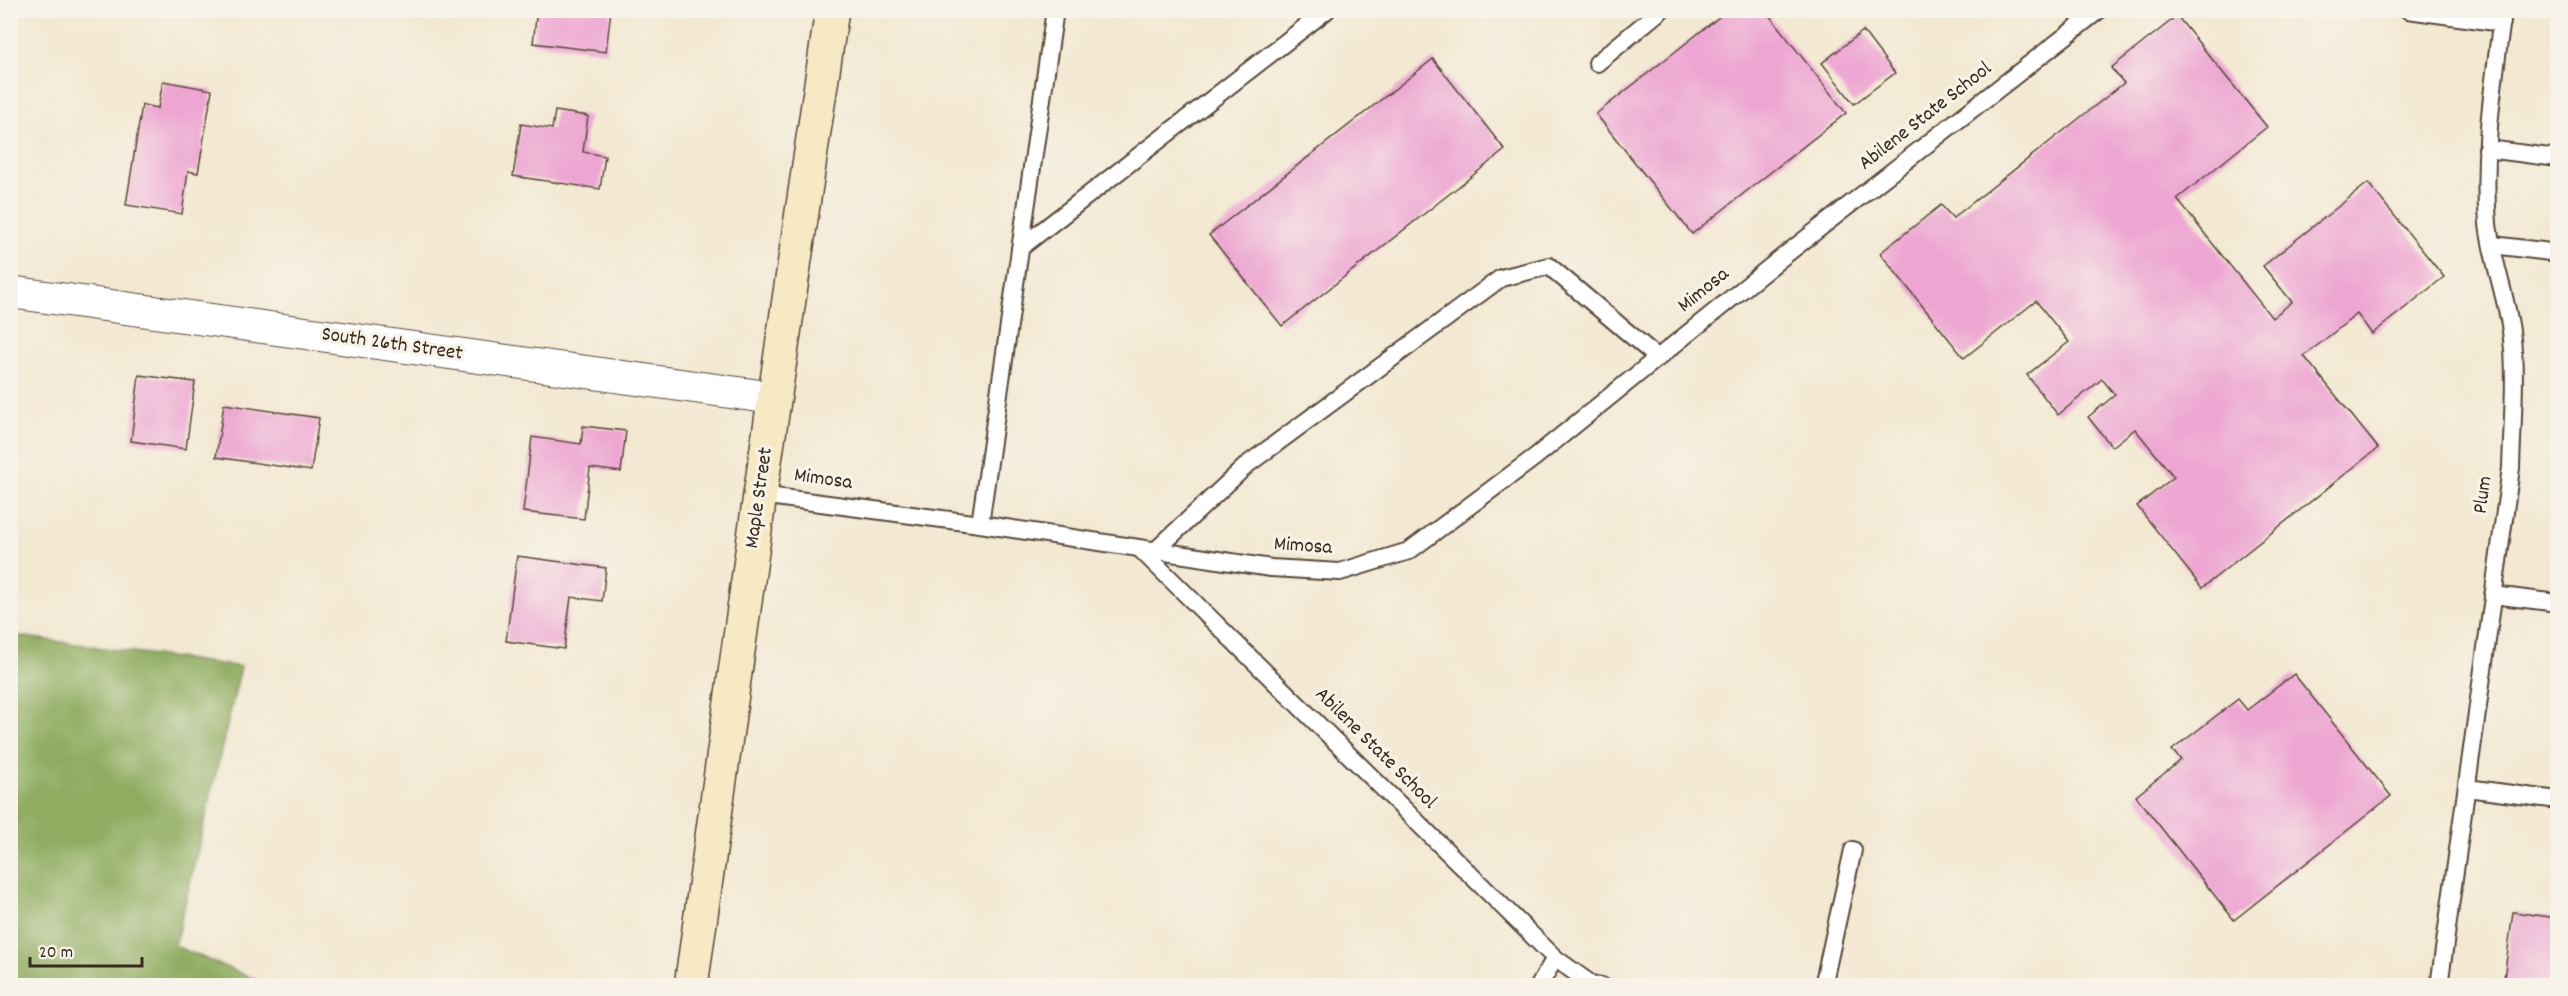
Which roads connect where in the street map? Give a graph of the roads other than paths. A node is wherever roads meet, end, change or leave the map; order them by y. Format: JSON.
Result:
{"nodes":[{"id":1,"x":832,"y":10,"type":"edge"},
{"id":2,"x":1055,"y":10,"type":"edge"},
{"id":3,"x":1327,"y":10,"type":"edge"},
{"id":4,"x":1661,"y":10,"type":"edge"},
{"id":5,"x":2099,"y":10,"type":"edge"},
{"id":6,"x":2408,"y":10,"type":"edge"},
{"id":7,"x":2502,"y":17,"type":"edge"},
{"id":8,"x":1597,"y":63,"type":"dead end"},
{"id":9,"x":2487,"y":149,"type":"junction"},
{"id":10,"x":2558,"y":158,"type":"edge"},
{"id":11,"x":2493,"y":244,"type":"junction"},
{"id":12,"x":1020,"y":249,"type":"junction"},
{"id":13,"x":2558,"y":254,"type":"edge"},
{"id":14,"x":1780,"y":259,"type":"joint"},
{"id":15,"x":10,"y":292,"type":"edge"},
{"id":16,"x":1658,"y":358,"type":"junction"},
{"id":17,"x":774,"y":398,"type":"junction"},
{"id":18,"x":760,"y":495,"type":"junction"},
{"id":19,"x":980,"y":524,"type":"junction"},
{"id":20,"x":1148,"y":550,"type":"junction"},
{"id":21,"x":2493,"y":595,"type":"junction"},
{"id":22,"x":2558,"y":603,"type":"edge"},
{"id":23,"x":2467,"y":788,"type":"junction"},
{"id":24,"x":2558,"y":800,"type":"edge"},
{"id":25,"x":1853,"y":850,"type":"dead end"},
{"id":26,"x":1555,"y":958,"type":"junction"},
{"id":27,"x":691,"y":986,"type":"edge"},
{"id":28,"x":1539,"y":986,"type":"edge"},
{"id":29,"x":1602,"y":986,"type":"edge"},
{"id":30,"x":1822,"y":986,"type":"edge"},
{"id":31,"x":2439,"y":986,"type":"edge"}],
"edges":[{"from":1,"to":17,"type":"main road","name":"Maple Street"},
{"from":2,"to":12,"type":"lane"},
{"from":3,"to":12,"type":"lane"},
{"from":4,"to":8,"type":"lane"},
{"from":5,"to":14,"type":"lane","name":"Abilene State School"},
{"from":6,"to":7,"type":"lane"},
{"from":7,"to":9,"type":"lane","name":"Plum"},
{"from":9,"to":10,"type":"lane"},
{"from":9,"to":11,"type":"lane","name":"Plum"},
{"from":11,"to":13,"type":"lane"},
{"from":11,"to":21,"type":"lane","name":"Plum"},
{"from":12,"to":19,"type":"lane"},
{"from":14,"to":16,"type":"lane","name":"Mimosa"},
{"from":15,"to":17,"type":"street","name":"South 26th Street"},
{"from":16,"to":20,"type":"lane","name":"Mimosa"},
{"from":16,"to":20,"type":"lane"},
{"from":17,"to":18,"type":"main road","name":"Maple Street"},
{"from":18,"to":19,"type":"lane","name":"Mimosa"},
{"from":18,"to":27,"type":"main road","name":"Maple Street"},
{"from":19,"to":20,"type":"lane","name":"Mimosa"},
{"from":20,"to":26,"type":"lane","name":"Abilene State School"},
{"from":21,"to":22,"type":"lane"},
{"from":21,"to":23,"type":"lane","name":"Plum"},
{"from":23,"to":24,"type":"lane"},
{"from":23,"to":31,"type":"lane","name":"Plum"},
{"from":25,"to":30,"type":"lane"},
{"from":26,"to":28,"type":"lane"},
{"from":26,"to":29,"type":"lane","name":"Abilene State School"}]}
